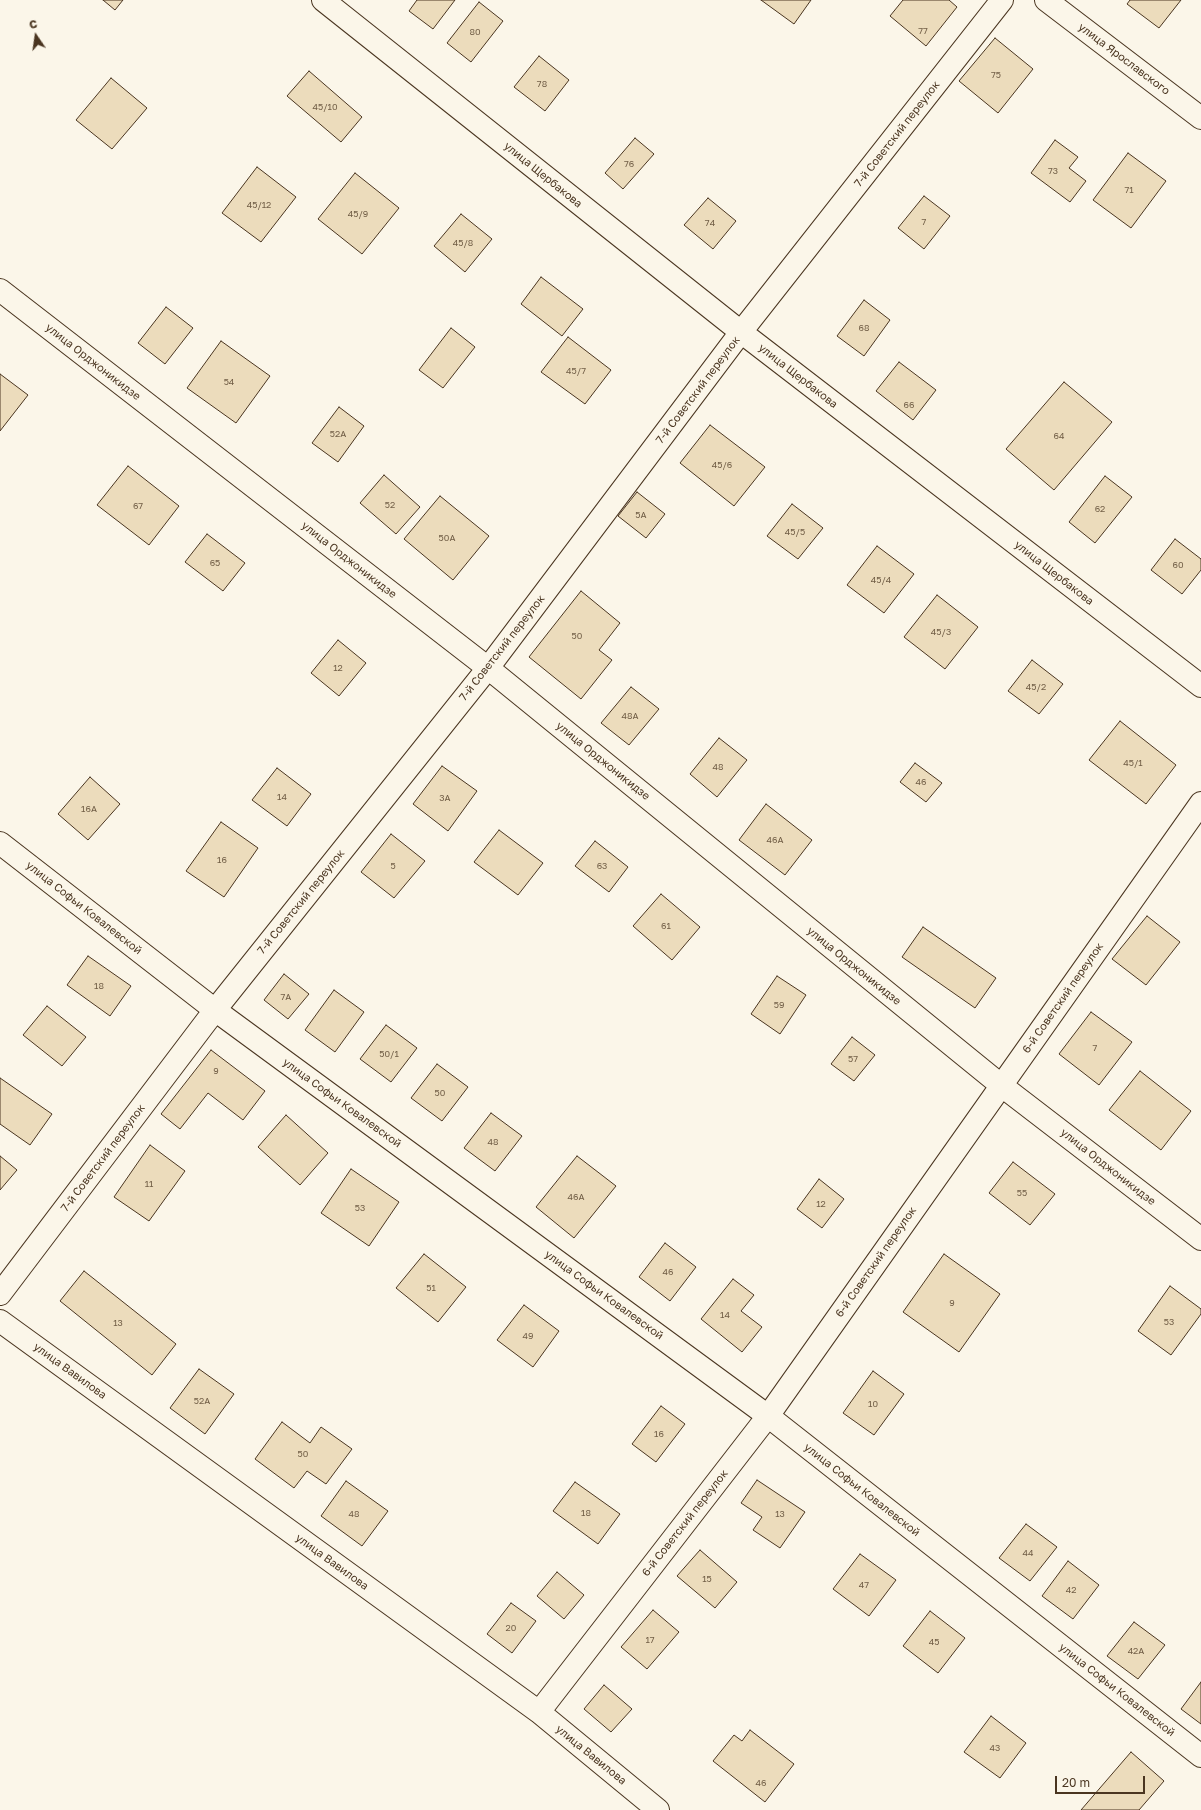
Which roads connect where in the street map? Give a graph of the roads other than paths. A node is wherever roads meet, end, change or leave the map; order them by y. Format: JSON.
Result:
{"nodes":[{"id":1,"x":323,"y":0,"type":"edge"},
{"id":2,"x":1002,"y":0,"type":"edge"},
{"id":3,"x":1046,"y":0,"type":"edge"},
{"id":4,"x":1201,"y":118,"type":"edge"},
{"id":5,"x":0,"y":290,"type":"edge"},
{"id":6,"x":741,"y":332,"type":"junction"},
{"id":7,"x":488,"y":668,"type":"junction"},
{"id":8,"x":1201,"y":686,"type":"edge"},
{"id":9,"x":1201,"y":803,"type":"edge"},
{"id":10,"x":0,"y":843,"type":"edge"},
{"id":11,"x":215,"y":1010,"type":"junction"},
{"id":12,"x":1002,"y":1086,"type":"junction"},
{"id":13,"x":1201,"y":1239,"type":"edge"},
{"id":14,"x":0,"y":1294,"type":"edge"},
{"id":15,"x":0,"y":1321,"type":"edge"},
{"id":16,"x":768,"y":1416,"type":"junction"},
{"id":17,"x":539,"y":1712,"type":"junction"},
{"id":18,"x":1201,"y":1756,"type":"edge"},
{"id":19,"x":658,"y":1810,"type":"edge"}],
"edges":[{"from":1,"to":6,"type":"street","name":"улица Щербакова"},
{"from":2,"to":6,"type":"street","name":"7-й Советский переулок"},
{"from":3,"to":4,"type":"street","name":"улица Ярославского"},
{"from":5,"to":7,"type":"street","name":"улица Орджоникидзе"},
{"from":6,"to":7,"type":"street","name":"7-й Советский переулок"},
{"from":6,"to":8,"type":"street","name":"улица Щербакова"},
{"from":7,"to":11,"type":"street","name":"7-й Советский переулок"},
{"from":7,"to":12,"type":"street","name":"улица Орджоникидзе"},
{"from":9,"to":12,"type":"street","name":"6-й Советский переулок"},
{"from":10,"to":11,"type":"street","name":"улица Софьи Ковалевской"},
{"from":11,"to":14,"type":"street","name":"7-й Советский переулок"},
{"from":11,"to":16,"type":"street","name":"улица Софьи Ковалевской"},
{"from":12,"to":13,"type":"street","name":"улица Орджоникидзе"},
{"from":12,"to":16,"type":"street","name":"6-й Советский переулок"},
{"from":15,"to":17,"type":"street","name":"улица Вавилова"},
{"from":16,"to":17,"type":"street","name":"6-й Советский переулок"},
{"from":16,"to":18,"type":"street","name":"улица Софьи Ковалевской"},
{"from":17,"to":19,"type":"street","name":"улица Вавилова"}]}
